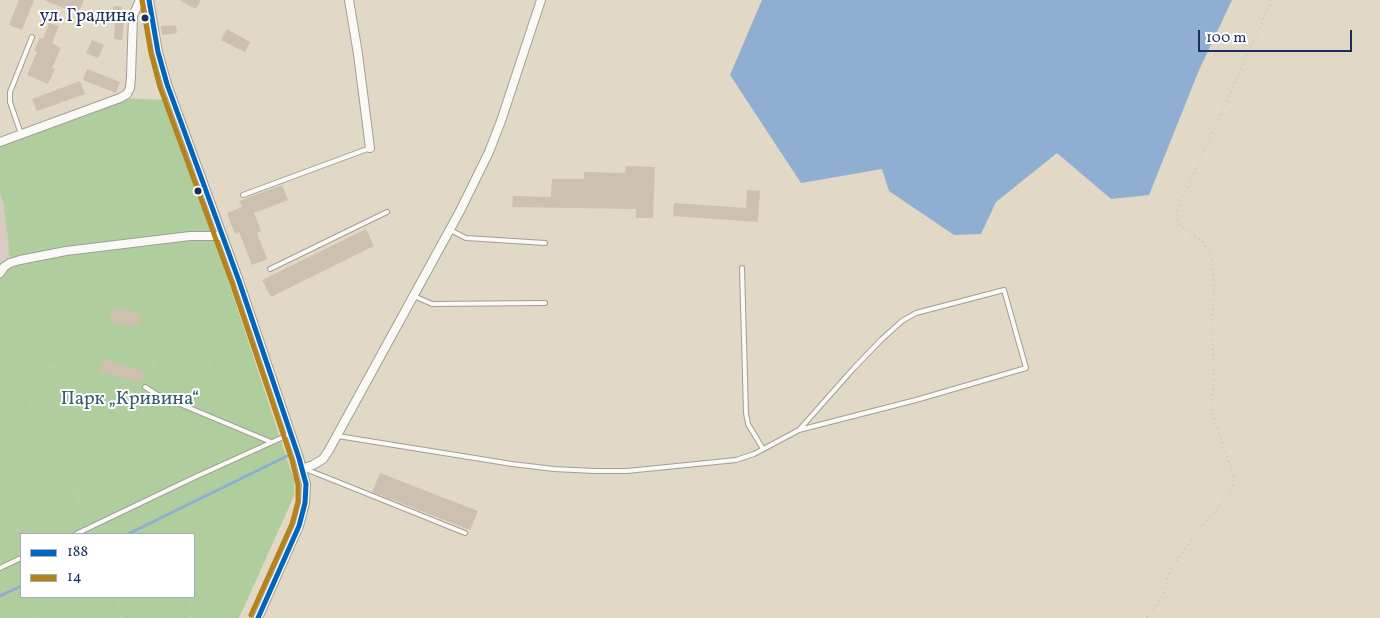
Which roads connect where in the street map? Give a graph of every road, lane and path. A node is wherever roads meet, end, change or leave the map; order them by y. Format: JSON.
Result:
{"nodes":[{"id":1,"x":140,"y":0,"type":"edge"},
{"id":2,"x":149,"y":0,"type":"edge"},
{"id":3,"x":349,"y":0,"type":"edge"},
{"id":4,"x":541,"y":0,"type":"edge"},
{"id":5,"x":1272,"y":0,"type":"edge"},
{"id":6,"x":32,"y":37,"type":"dead end"},
{"id":7,"x":21,"y":134,"type":"junction"},
{"id":8,"x":0,"y":142,"type":"edge"},
{"id":9,"x":370,"y":148,"type":"joint"},
{"id":10,"x":0,"y":193,"type":"edge"},
{"id":11,"x":243,"y":195,"type":"dead end"},
{"id":12,"x":387,"y":212,"type":"dead end"},
{"id":13,"x":450,"y":230,"type":"junction"},
{"id":14,"x":205,"y":235,"type":"junction"},
{"id":15,"x":222,"y":236,"type":"junction"},
{"id":16,"x":544,"y":243,"type":"dead end"},
{"id":17,"x":10,"y":263,"type":"junction"},
{"id":18,"x":742,"y":268,"type":"dead end"},
{"id":19,"x":270,"y":269,"type":"dead end"},
{"id":20,"x":0,"y":273,"type":"edge"},
{"id":21,"x":239,"y":281,"type":"junction"},
{"id":22,"x":414,"y":296,"type":"junction"},
{"id":23,"x":545,"y":303,"type":"dead end"},
{"id":24,"x":152,"y":365,"type":"junction"},
{"id":25,"x":0,"y":366,"type":"edge"},
{"id":26,"x":49,"y":366,"type":"junction"},
{"id":27,"x":210,"y":368,"type":"junction"},
{"id":28,"x":145,"y":387,"type":"junction"},
{"id":29,"x":30,"y":405,"type":"junction"},
{"id":30,"x":799,"y":430,"type":"junction"},
{"id":31,"x":290,"y":434,"type":"junction"},
{"id":32,"x":337,"y":435,"type":"junction"},
{"id":33,"x":0,"y":440,"type":"edge"},
{"id":34,"x":271,"y":442,"type":"junction"},
{"id":35,"x":93,"y":444,"type":"junction"},
{"id":36,"x":764,"y":449,"type":"junction"},
{"id":37,"x":0,"y":453,"type":"edge"},
{"id":38,"x":302,"y":469,"type":"junction"},
{"id":39,"x":79,"y":497,"type":"junction"},
{"id":40,"x":114,"y":516,"type":"junction"},
{"id":41,"x":0,"y":524,"type":"edge"},
{"id":42,"x":83,"y":532,"type":"junction"},
{"id":43,"x":27,"y":533,"type":"edge"},
{"id":44,"x":80,"y":533,"type":"edge"},
{"id":45,"x":465,"y":533,"type":"dead end"},
{"id":46,"x":20,"y":558,"type":"edge"},
{"id":47,"x":0,"y":568,"type":"edge"},
{"id":48,"x":50,"y":598,"type":"edge"},
{"id":49,"x":118,"y":598,"type":"edge"},
{"id":50,"x":191,"y":598,"type":"edge"},
{"id":51,"x":37,"y":618,"type":"edge"},
{"id":52,"x":121,"y":618,"type":"edge"},
{"id":53,"x":190,"y":618,"type":"edge"},
{"id":54,"x":258,"y":618,"type":"edge"},
{"id":55,"x":1147,"y":618,"type":"edge"}],
"edges":[{"from":1,"to":7,"type":"street"},
{"from":2,"to":15,"type":"street"},
{"from":3,"to":9,"type":"street"},
{"from":4,"to":13,"type":"street"},
{"from":5,"to":55,"type":"path"},
{"from":6,"to":7,"type":"lane"},
{"from":7,"to":8,"type":"street"},
{"from":9,"to":11,"type":"lane"},
{"from":10,"to":17,"type":"path"},
{"from":12,"to":19,"type":"lane"},
{"from":13,"to":16,"type":"lane"},
{"from":13,"to":22,"type":"street"},
{"from":14,"to":15,"type":"street"},
{"from":14,"to":17,"type":"street"},
{"from":14,"to":24,"type":"path"},
{"from":15,"to":21,"type":"street"},
{"from":17,"to":20,"type":"street"},
{"from":18,"to":36,"type":"lane"},
{"from":21,"to":27,"type":"path"},
{"from":21,"to":31,"type":"street"},
{"from":22,"to":23,"type":"lane"},
{"from":22,"to":32,"type":"street"},
{"from":24,"to":27,"type":"path"},
{"from":24,"to":28,"type":"path"},
{"from":25,"to":26,"type":"path"},
{"from":26,"to":28,"type":"path"},
{"from":26,"to":29,"type":"path"},
{"from":27,"to":34,"type":"path"},
{"from":28,"to":34,"type":"lane"},
{"from":28,"to":35,"type":"path"},
{"from":29,"to":33,"type":"path"},
{"from":29,"to":35,"type":"path"},
{"from":30,"to":30,"type":"lane"},
{"from":30,"to":36,"type":"lane"},
{"from":31,"to":34,"type":"lane"},
{"from":31,"to":38,"type":"street"},
{"from":32,"to":36,"type":"lane"},
{"from":32,"to":38,"type":"street"},
{"from":34,"to":40,"type":"lane"},
{"from":35,"to":39,"type":"path"},
{"from":37,"to":39,"type":"path"},
{"from":38,"to":45,"type":"lane"},
{"from":38,"to":54,"type":"street"},
{"from":39,"to":40,"type":"path"},
{"from":39,"to":42,"type":"path"},
{"from":40,"to":42,"type":"lane"},
{"from":41,"to":43,"type":"path"},
{"from":42,"to":44,"type":"lane"},
{"from":46,"to":47,"type":"lane"},
{"from":48,"to":51,"type":"path"},
{"from":49,"to":52,"type":"path"},
{"from":50,"to":53,"type":"path"}]}
